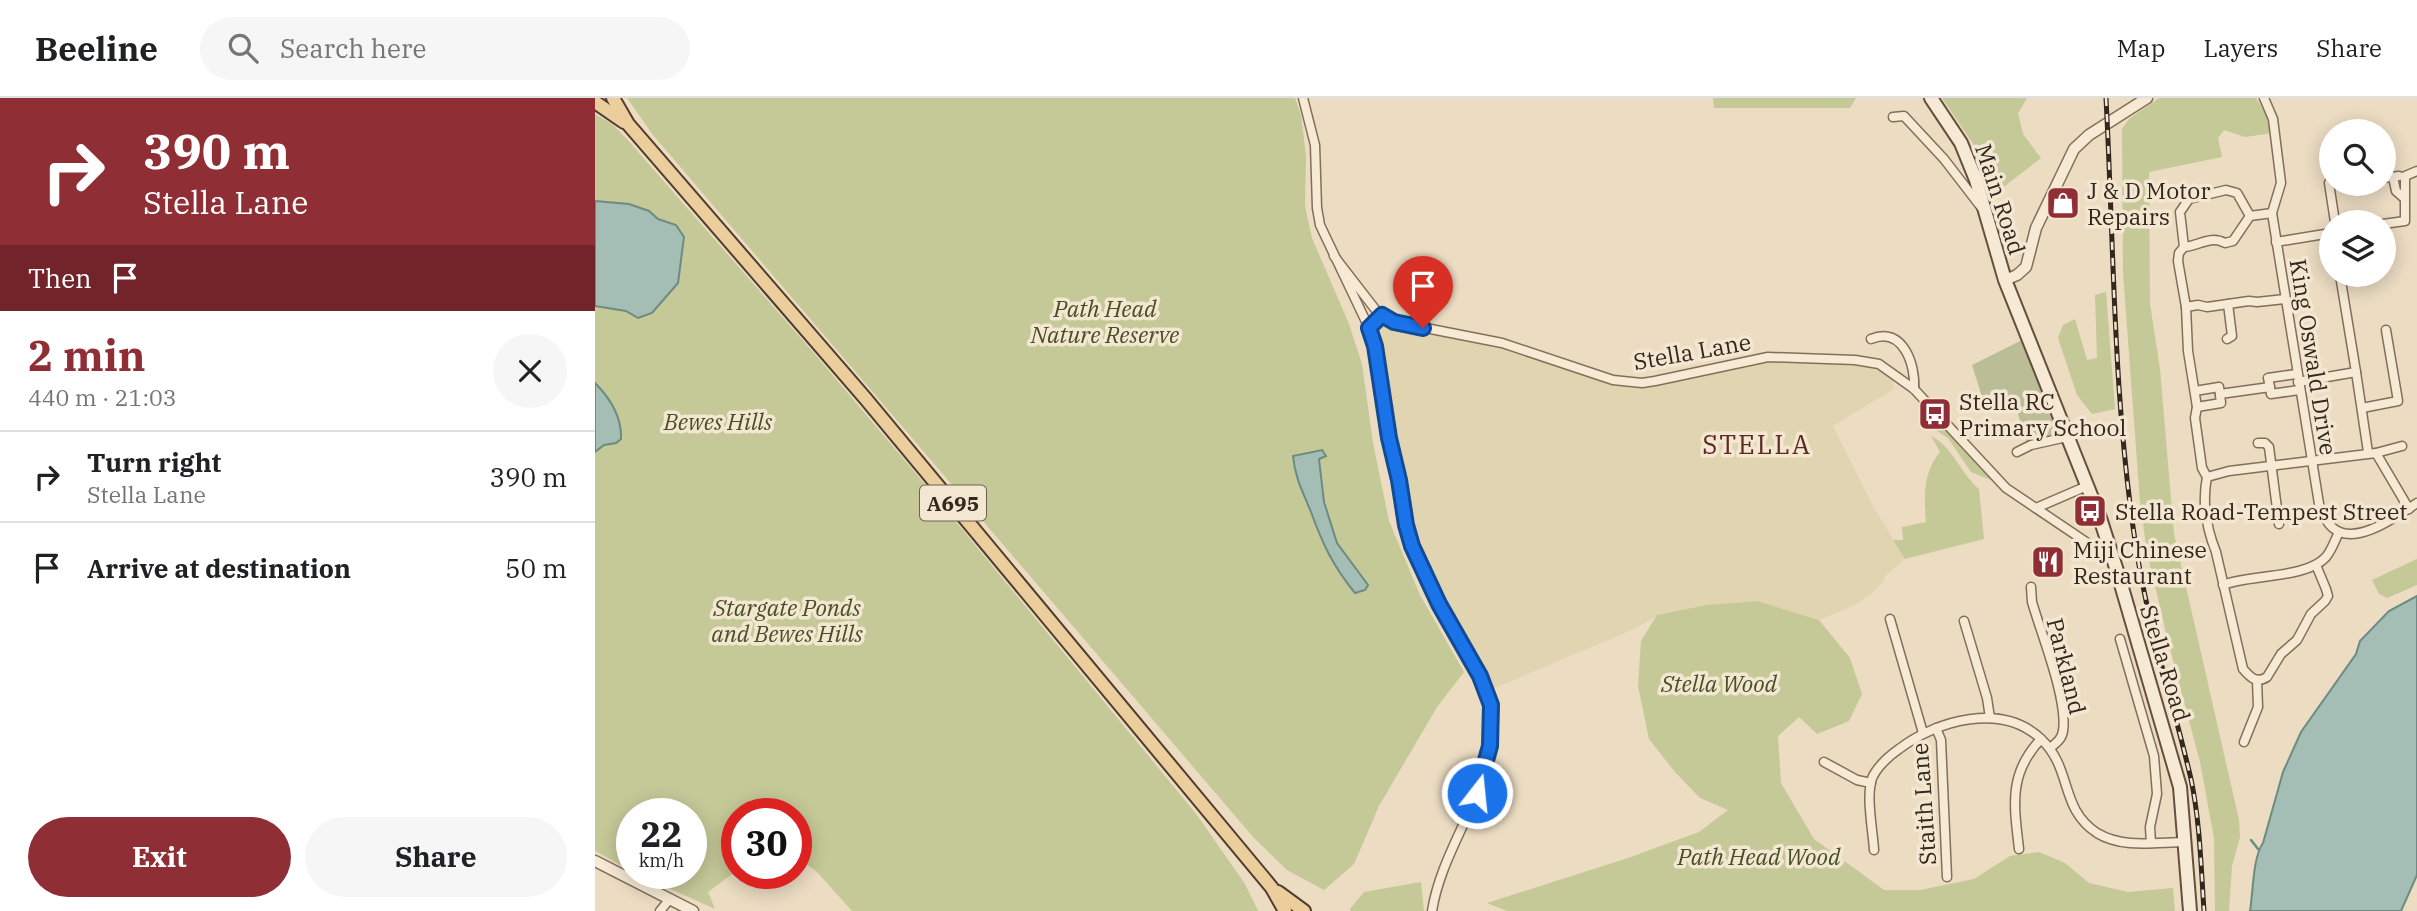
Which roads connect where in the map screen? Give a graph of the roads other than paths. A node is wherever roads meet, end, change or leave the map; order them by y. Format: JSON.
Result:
{"nodes":[{"id":1,"x":613,"y":98,"type":"edge"},
{"id":2,"x":1303,"y":98,"type":"edge"},
{"id":3,"x":1931,"y":98,"type":"edge"},
{"id":4,"x":2147,"y":98,"type":"edge"},
{"id":5,"x":2264,"y":98,"type":"edge"},
{"id":6,"x":595,"y":99,"type":"edge"},
{"id":7,"x":1893,"y":117,"type":"dead end"},
{"id":8,"x":628,"y":124,"type":"junction"},
{"id":9,"x":2417,"y":171,"type":"edge"},
{"id":10,"x":2405,"y":176,"type":"junction"},
{"id":11,"x":2396,"y":177,"type":"edge"},
{"id":12,"x":2396,"y":191,"type":"edge"},
{"id":13,"x":2404,"y":198,"type":"junction"},
{"id":14,"x":1986,"y":213,"type":"junction"},
{"id":15,"x":2272,"y":213,"type":"junction"},
{"id":16,"x":2250,"y":216,"type":"junction"},
{"id":17,"x":2396,"y":222,"type":"edge"},
{"id":18,"x":2319,"y":235,"type":"edge"},
{"id":19,"x":2276,"y":242,"type":"junction"},
{"id":20,"x":2184,"y":247,"type":"junction"},
{"id":21,"x":1334,"y":256,"type":"junction"},
{"id":22,"x":2005,"y":280,"type":"junction"},
{"id":23,"x":2342,"y":287,"type":"edge"},
{"id":24,"x":2285,"y":299,"type":"junction"},
{"id":25,"x":2228,"y":304,"type":"junction"},
{"id":26,"x":2186,"y":307,"type":"junction"},
{"id":27,"x":1382,"y":315,"type":"junction"},
{"id":28,"x":1369,"y":328,"type":"junction"},
{"id":29,"x":2386,"y":330,"type":"dead end"},
{"id":30,"x":1871,"y":339,"type":"dead end"},
{"id":31,"x":2227,"y":339,"type":"dead end"},
{"id":32,"x":2356,"y":372,"type":"junction"},
{"id":33,"x":2298,"y":382,"type":"junction"},
{"id":34,"x":2270,"y":387,"type":"junction"},
{"id":35,"x":1914,"y":389,"type":"junction"},
{"id":36,"x":2195,"y":391,"type":"junction"},
{"id":37,"x":2220,"y":394,"type":"junction"},
{"id":38,"x":2197,"y":407,"type":"junction"},
{"id":39,"x":2362,"y":408,"type":"junction"},
{"id":40,"x":2067,"y":437,"type":"junction"},
{"id":41,"x":2258,"y":443,"type":"dead end"},
{"id":42,"x":2402,"y":446,"type":"dead end"},
{"id":43,"x":2017,"y":452,"type":"dead end"},
{"id":44,"x":2372,"y":452,"type":"junction"},
{"id":45,"x":2311,"y":462,"type":"junction"},
{"id":46,"x":2273,"y":466,"type":"junction"},
{"id":47,"x":2207,"y":477,"type":"junction"},
{"id":48,"x":2087,"y":486,"type":"junction"},
{"id":49,"x":2417,"y":503,"type":"edge"},
{"id":50,"x":2036,"y":508,"type":"junction"},
{"id":51,"x":2409,"y":509,"type":"junction"},
{"id":52,"x":2279,"y":524,"type":"dead end"},
{"id":53,"x":2339,"y":532,"type":"junction"},
{"id":54,"x":2109,"y":548,"type":"junction"},
{"id":55,"x":2316,"y":565,"type":"junction"},
{"id":56,"x":2223,"y":585,"type":"junction"},
{"id":57,"x":2031,"y":587,"type":"dead end"},
{"id":58,"x":1890,"y":619,"type":"dead end"},
{"id":59,"x":1964,"y":621,"type":"dead end"},
{"id":60,"x":2120,"y":639,"type":"dead end"},
{"id":61,"x":2256,"y":680,"type":"junction"},
{"id":62,"x":1990,"y":718,"type":"junction"},
{"id":63,"x":1936,"y":728,"type":"junction"},
{"id":64,"x":1923,"y":733,"type":"junction"},
{"id":65,"x":2041,"y":739,"type":"junction"},
{"id":66,"x":2244,"y":742,"type":"dead end"},
{"id":67,"x":2050,"y":748,"type":"junction"},
{"id":68,"x":1823,"y":762,"type":"dead end"},
{"id":69,"x":1871,"y":783,"type":"junction"},
{"id":70,"x":2186,"y":842,"type":"junction"},
{"id":71,"x":2151,"y":843,"type":"junction"},
{"id":72,"x":2019,"y":849,"type":"dead end"},
{"id":73,"x":1874,"y":850,"type":"dead end"},
{"id":74,"x":595,"y":861,"type":"edge"},
{"id":75,"x":1947,"y":877,"type":"dead end"},
{"id":76,"x":1272,"y":888,"type":"junction"},
{"id":77,"x":669,"y":900,"type":"junction"},
{"id":78,"x":660,"y":911,"type":"edge"},
{"id":79,"x":693,"y":911,"type":"edge"},
{"id":80,"x":1285,"y":911,"type":"edge"},
{"id":81,"x":1304,"y":911,"type":"edge"},
{"id":82,"x":1432,"y":911,"type":"edge"},
{"id":83,"x":2190,"y":911,"type":"edge"}],
"edges":[{"from":1,"to":8,"type":"main road","number":"A695"},
{"from":2,"to":21,"type":"street"},
{"from":3,"to":14,"type":"main road","name":"Main Road"},
{"from":4,"to":22,"type":"street"},
{"from":5,"to":15,"type":"street","name":"King Oswald Drive"},
{"from":6,"to":8,"type":"main road","number":"A695"},
{"from":7,"to":14,"type":"street"},
{"from":8,"to":76,"type":"main road","number":"A695"},
{"from":9,"to":10,"type":"street"},
{"from":10,"to":11,"type":"street"},
{"from":10,"to":13,"type":"street"},
{"from":12,"to":13,"type":"street"},
{"from":13,"to":17,"type":"street"},
{"from":14,"to":22,"type":"main road","name":"Main Road"},
{"from":15,"to":16,"type":"street"},
{"from":15,"to":19,"type":"street","name":"King Oswald Drive"},
{"from":16,"to":20,"type":"street"},
{"from":16,"to":20,"type":"street"},
{"from":18,"to":19,"type":"street"},
{"from":19,"to":24,"type":"street","name":"King Oswald Drive"},
{"from":20,"to":26,"type":"street"},
{"from":21,"to":27,"type":"street"},
{"from":21,"to":28,"type":"street"},
{"from":22,"to":40,"type":"main road","name":"Stella Road"},
{"from":23,"to":32,"type":"street"},
{"from":24,"to":25,"type":"street"},
{"from":24,"to":33,"type":"street","name":"King Oswald Drive"},
{"from":25,"to":26,"type":"street"},
{"from":25,"to":31,"type":"street"},
{"from":26,"to":36,"type":"street"},
{"from":27,"to":28,"type":"street"},
{"from":27,"to":35,"type":"street","name":"Stella Lane"},
{"from":28,"to":82,"type":"street"},
{"from":29,"to":39,"type":"street"},
{"from":30,"to":35,"type":"street"},
{"from":32,"to":33,"type":"street"},
{"from":32,"to":39,"type":"street"},
{"from":33,"to":34,"type":"street"},
{"from":33,"to":34,"type":"street"},
{"from":33,"to":45,"type":"street","name":"King Oswald Drive"},
{"from":34,"to":37,"type":"street"},
{"from":35,"to":50,"type":"street","name":"Stella Lane"},
{"from":36,"to":37,"type":"street"},
{"from":36,"to":38,"type":"street"},
{"from":37,"to":38,"type":"street"},
{"from":38,"to":47,"type":"street"},
{"from":39,"to":44,"type":"street"},
{"from":40,"to":43,"type":"street"},
{"from":40,"to":48,"type":"main road","name":"Stella Road"},
{"from":41,"to":46,"type":"street"},
{"from":42,"to":44,"type":"street"},
{"from":44,"to":45,"type":"street"},
{"from":44,"to":51,"type":"street"},
{"from":45,"to":46,"type":"street"},
{"from":45,"to":53,"type":"street","name":"King Oswald Drive"},
{"from":46,"to":47,"type":"street"},
{"from":46,"to":52,"type":"street"},
{"from":47,"to":56,"type":"street"},
{"from":48,"to":50,"type":"street"},
{"from":48,"to":54,"type":"main road","name":"Stella Road"},
{"from":49,"to":51,"type":"street"},
{"from":50,"to":54,"type":"street","name":"Stella Lane"},
{"from":51,"to":53,"type":"street"},
{"from":53,"to":55,"type":"street"},
{"from":54,"to":70,"type":"main road","name":"Stella Road"},
{"from":55,"to":56,"type":"street"},
{"from":55,"to":61,"type":"street"},
{"from":56,"to":61,"type":"street"},
{"from":57,"to":67,"type":"street","name":"Parkland"},
{"from":58,"to":64,"type":"street"},
{"from":59,"to":62,"type":"street"},
{"from":60,"to":71,"type":"street"},
{"from":61,"to":66,"type":"street"},
{"from":62,"to":63,"type":"street"},
{"from":62,"to":65,"type":"street"},
{"from":63,"to":64,"type":"street"},
{"from":63,"to":75,"type":"street","name":"Staith Lane"},
{"from":64,"to":69,"type":"street"},
{"from":65,"to":67,"type":"street"},
{"from":65,"to":72,"type":"street"},
{"from":67,"to":71,"type":"street"},
{"from":68,"to":69,"type":"street"},
{"from":69,"to":73,"type":"street"},
{"from":70,"to":71,"type":"street"},
{"from":70,"to":83,"type":"main road","name":"Stella Road"},
{"from":74,"to":77,"type":"street"},
{"from":76,"to":80,"type":"main road","number":"A695"},
{"from":76,"to":81,"type":"main road","number":"A695"},
{"from":77,"to":78,"type":"street"},
{"from":77,"to":79,"type":"street"}]}
